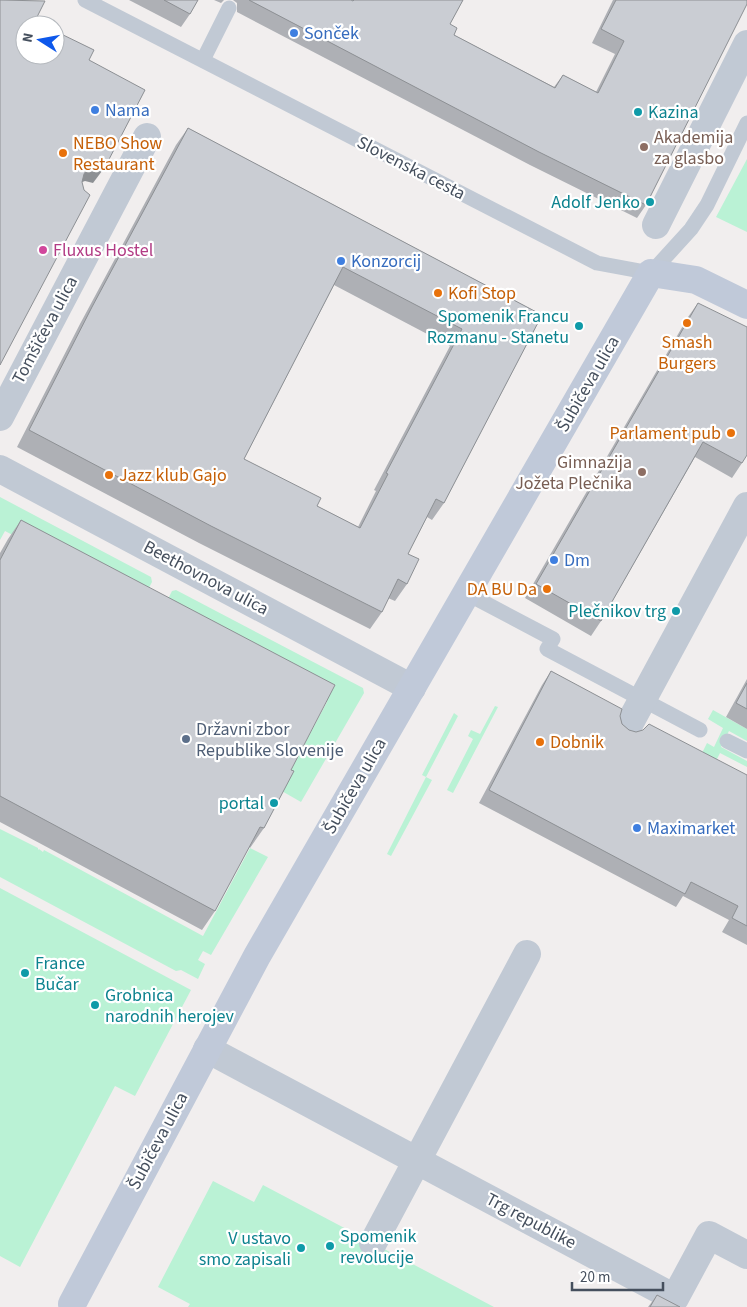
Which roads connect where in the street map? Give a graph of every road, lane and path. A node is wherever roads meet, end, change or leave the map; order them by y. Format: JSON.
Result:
{"nodes":[{"id":1,"x":85,"y":0,"type":"edge"},
{"id":2,"x":229,"y":8,"type":"dead end"},
{"id":3,"x":747,"y":44,"type":"edge"},
{"id":4,"x":203,"y":60,"type":"junction"},
{"id":5,"x":747,"y":123,"type":"edge"},
{"id":6,"x":147,"y":137,"type":"dead end"},
{"id":7,"x":656,"y":225,"type":"dead end"},
{"id":8,"x":651,"y":273,"type":"junction"},
{"id":9,"x":747,"y":306,"type":"edge"},
{"id":10,"x":0,"y":416,"type":"edge"},
{"id":11,"x":0,"y":469,"type":"edge"},
{"id":12,"x":747,"y":506,"type":"edge"},
{"id":13,"x":466,"y":593,"type":"junction"},
{"id":14,"x":412,"y":688,"type":"junction"},
{"id":15,"x":642,"y":699,"type":"junction"},
{"id":16,"x":626,"y":730,"type":"edge"},
{"id":17,"x":700,"y":730,"type":"dead end"},
{"id":18,"x":727,"y":741,"type":"dead end"},
{"id":19,"x":747,"y":752,"type":"edge"},
{"id":20,"x":527,"y":954,"type":"dead end"},
{"id":21,"x":207,"y":1049,"type":"junction"},
{"id":22,"x":417,"y":1161,"type":"junction"},
{"id":23,"x":373,"y":1243,"type":"dead end"},
{"id":24,"x":747,"y":1255,"type":"edge"},
{"id":25,"x":72,"y":1305,"type":"edge"}],
"edges":[{"from":1,"to":4,"type":"lane","name":"Slovenska cesta"},
{"from":2,"to":4,"type":"lane"},
{"from":3,"to":7,"type":"street"},
{"from":4,"to":8,"type":"lane","name":"Slovenska cesta"},
{"from":5,"to":8,"type":"lane"},
{"from":6,"to":10,"type":"street","name":"Tomšičeva ulica"},
{"from":8,"to":9,"type":"street","name":"Slovenska cesta"},
{"from":8,"to":13,"type":"street","name":"Šubičeva ulica"},
{"from":11,"to":14,"type":"street","name":"Beethovnova ulica"},
{"from":12,"to":15,"type":"street"},
{"from":13,"to":14,"type":"street","name":"Šubičeva ulica"},
{"from":13,"to":15,"type":"lane"},
{"from":14,"to":21,"type":"street","name":"Šubičeva ulica"},
{"from":15,"to":16,"type":"street"},
{"from":15,"to":17,"type":"lane"},
{"from":18,"to":19,"type":"lane"},
{"from":20,"to":22,"type":"street"},
{"from":21,"to":22,"type":"street","name":"Trg republike"},
{"from":21,"to":25,"type":"street","name":"Šubičeva ulica"},
{"from":22,"to":23,"type":"street"},
{"from":22,"to":24,"type":"street","name":"Trg republike"}]}
